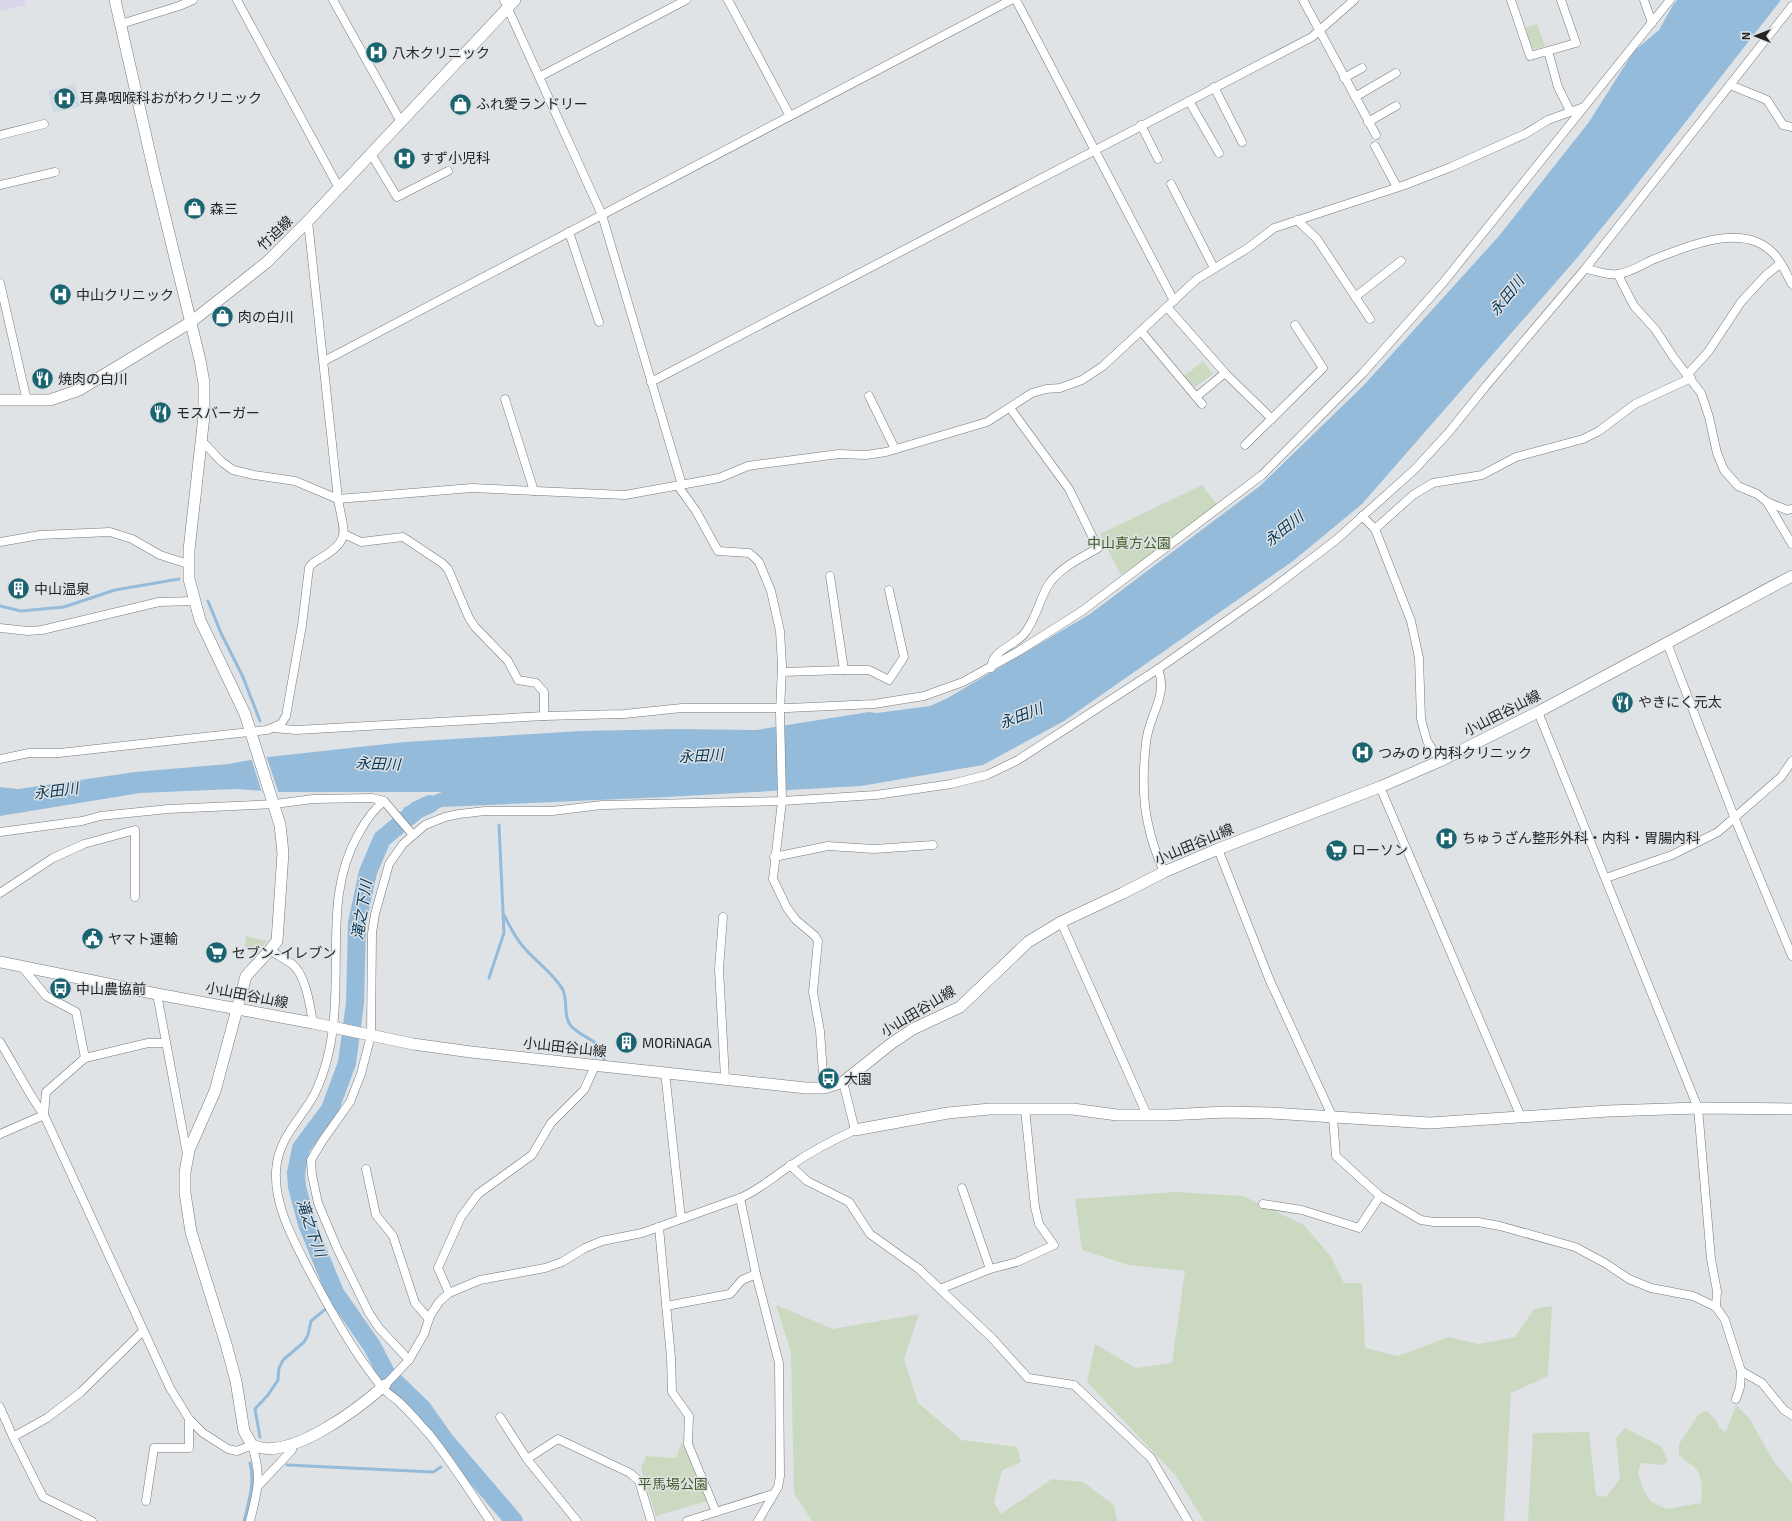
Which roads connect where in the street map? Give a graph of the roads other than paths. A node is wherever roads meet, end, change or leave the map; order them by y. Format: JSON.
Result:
{"nodes":[{"id":1,"x":116,"y":0,"type":"edge"},
{"id":2,"x":193,"y":0,"type":"edge"},
{"id":3,"x":237,"y":0,"type":"edge"},
{"id":4,"x":333,"y":0,"type":"edge"},
{"id":5,"x":686,"y":0,"type":"edge"},
{"id":6,"x":728,"y":0,"type":"edge"},
{"id":7,"x":1011,"y":0,"type":"edge"},
{"id":8,"x":1016,"y":0,"type":"edge"},
{"id":9,"x":1303,"y":0,"type":"edge"},
{"id":10,"x":1354,"y":0,"type":"edge"},
{"id":11,"x":1562,"y":0,"type":"edge"},
{"id":12,"x":1644,"y":0,"type":"edge"},
{"id":13,"x":1670,"y":0,"type":"edge"},
{"id":14,"x":1514,"y":1,"type":"edge"},
{"id":15,"x":509,"y":3,"type":"edge"},
{"id":16,"x":1792,"y":6,"type":"edge"},
{"id":17,"x":1652,"y":23,"type":"junction"},
{"id":18,"x":121,"y":24,"type":"junction"},
{"id":19,"x":1318,"y":31,"type":"junction"},
{"id":20,"x":1548,"y":51,"type":"junction"},
{"id":21,"x":1362,"y":68,"type":"dead end"},
{"id":22,"x":1396,"y":73,"type":"dead end"},
{"id":23,"x":539,"y":77,"type":"junction"},
{"id":24,"x":1344,"y":78,"type":"junction"},
{"id":25,"x":1730,"y":85,"type":"junction"},
{"id":26,"x":1214,"y":88,"type":"junction"},
{"id":27,"x":1355,"y":97,"type":"junction"},
{"id":28,"x":1189,"y":101,"type":"junction"},
{"id":29,"x":1396,"y":106,"type":"dead end"},
{"id":30,"x":1584,"y":107,"type":"junction"},
{"id":31,"x":1570,"y":111,"type":"junction"},
{"id":32,"x":790,"y":116,"type":"junction"},
{"id":33,"x":401,"y":122,"type":"junction"},
{"id":34,"x":1368,"y":122,"type":"junction"},
{"id":35,"x":44,"y":124,"type":"dead end"},
{"id":36,"x":1141,"y":125,"type":"junction"},
{"id":37,"x":1792,"y":127,"type":"edge"},
{"id":38,"x":0,"y":135,"type":"edge"},
{"id":39,"x":1376,"y":135,"type":"dead end"},
{"id":40,"x":1242,"y":142,"type":"dead end"},
{"id":41,"x":1375,"y":146,"type":"dead end"},
{"id":42,"x":1094,"y":150,"type":"junction"},
{"id":43,"x":1219,"y":153,"type":"dead end"},
{"id":44,"x":371,"y":154,"type":"junction"},
{"id":45,"x":1158,"y":159,"type":"dead end"},
{"id":46,"x":55,"y":172,"type":"dead end"},
{"id":47,"x":448,"y":172,"type":"dead end"},
{"id":48,"x":1171,"y":184,"type":"dead end"},
{"id":49,"x":0,"y":185,"type":"edge"},
{"id":50,"x":1397,"y":187,"type":"junction"},
{"id":51,"x":339,"y":188,"type":"junction"},
{"id":52,"x":602,"y":215,"type":"junction"},
{"id":53,"x":1297,"y":220,"type":"junction"},
{"id":54,"x":308,"y":221,"type":"junction"},
{"id":55,"x":569,"y":232,"type":"junction"},
{"id":56,"x":1401,"y":261,"type":"dead end"},
{"id":57,"x":1780,"y":264,"type":"junction"},
{"id":58,"x":1214,"y":268,"type":"junction"},
{"id":59,"x":1585,"y":268,"type":"junction"},
{"id":60,"x":1618,"y":275,"type":"junction"},
{"id":61,"x":0,"y":283,"type":"edge"},
{"id":62,"x":1792,"y":284,"type":"edge"},
{"id":63,"x":1355,"y":297,"type":"junction"},
{"id":64,"x":1174,"y":301,"type":"junction"},
{"id":65,"x":1167,"y":307,"type":"junction"},
{"id":66,"x":1370,"y":319,"type":"dead end"},
{"id":67,"x":191,"y":322,"type":"junction"},
{"id":68,"x":599,"y":322,"type":"dead end"},
{"id":69,"x":1295,"y":325,"type":"dead end"},
{"id":70,"x":1141,"y":331,"type":"junction"},
{"id":71,"x":324,"y":361,"type":"junction"},
{"id":72,"x":1225,"y":373,"type":"junction"},
{"id":73,"x":1689,"y":377,"type":"junction"},
{"id":74,"x":652,"y":382,"type":"junction"},
{"id":75,"x":869,"y":396,"type":"dead end"},
{"id":76,"x":1196,"y":397,"type":"junction"},
{"id":77,"x":505,"y":399,"type":"dead end"},
{"id":78,"x":0,"y":400,"type":"edge"},
{"id":79,"x":27,"y":401,"type":"junction"},
{"id":80,"x":1202,"y":404,"type":"dead end"},
{"id":81,"x":1010,"y":408,"type":"junction"},
{"id":82,"x":1272,"y":419,"type":"junction"},
{"id":83,"x":202,"y":441,"type":"junction"},
{"id":84,"x":1245,"y":445,"type":"dead end"},
{"id":85,"x":895,"y":449,"type":"junction"},
{"id":86,"x":680,"y":486,"type":"junction"},
{"id":87,"x":534,"y":490,"type":"junction"},
{"id":88,"x":338,"y":499,"type":"junction"},
{"id":89,"x":1767,"y":502,"type":"junction"},
{"id":90,"x":1792,"y":509,"type":"edge"},
{"id":91,"x":1362,"y":516,"type":"junction"},
{"id":92,"x":1375,"y":529,"type":"junction"},
{"id":93,"x":344,"y":534,"type":"junction"},
{"id":94,"x":0,"y":542,"type":"edge"},
{"id":95,"x":1792,"y":544,"type":"edge"},
{"id":96,"x":188,"y":564,"type":"junction"},
{"id":97,"x":830,"y":576,"type":"dead end"},
{"id":98,"x":1792,"y":576,"type":"edge"},
{"id":99,"x":889,"y":590,"type":"dead end"},
{"id":100,"x":194,"y":601,"type":"junction"},
{"id":101,"x":0,"y":628,"type":"edge"},
{"id":102,"x":1667,"y":643,"type":"junction"},
{"id":103,"x":990,"y":668,"type":"junction"},
{"id":104,"x":1158,"y":669,"type":"junction"},
{"id":105,"x":844,"y":670,"type":"junction"},
{"id":106,"x":782,"y":672,"type":"junction"},
{"id":107,"x":780,"y":710,"type":"junction"},
{"id":108,"x":1538,"y":712,"type":"junction"},
{"id":109,"x":544,"y":716,"type":"junction"},
{"id":110,"x":273,"y":728,"type":"junction"},
{"id":111,"x":251,"y":733,"type":"junction"},
{"id":112,"x":0,"y":759,"type":"edge"},
{"id":113,"x":1440,"y":761,"type":"junction"},
{"id":114,"x":1792,"y":762,"type":"edge"},
{"id":115,"x":1380,"y":787,"type":"junction"},
{"id":116,"x":384,"y":801,"type":"junction"},
{"id":117,"x":782,"y":801,"type":"junction"},
{"id":118,"x":274,"y":804,"type":"junction"},
{"id":119,"x":1735,"y":819,"type":"junction"},
{"id":120,"x":0,"y":832,"type":"edge"},
{"id":121,"x":412,"y":835,"type":"junction"},
{"id":122,"x":933,"y":845,"type":"dead end"},
{"id":123,"x":1218,"y":849,"type":"junction"},
{"id":124,"x":774,"y":857,"type":"junction"},
{"id":125,"x":1164,"y":872,"type":"junction"},
{"id":126,"x":1606,"y":878,"type":"junction"},
{"id":127,"x":0,"y":893,"type":"edge"},
{"id":128,"x":135,"y":897,"type":"dead end"},
{"id":129,"x":723,"y":917,"type":"dead end"},
{"id":130,"x":1061,"y":922,"type":"junction"},
{"id":131,"x":270,"y":950,"type":"junction"},
{"id":132,"x":1792,"y":956,"type":"edge"},
{"id":133,"x":0,"y":962,"type":"edge"},
{"id":134,"x":23,"y":968,"type":"junction"},
{"id":135,"x":157,"y":994,"type":"junction"},
{"id":136,"x":238,"y":1008,"type":"junction"},
{"id":137,"x":313,"y":1023,"type":"junction"},
{"id":138,"x":335,"y":1027,"type":"junction"},
{"id":139,"x":369,"y":1034,"type":"junction"},
{"id":140,"x":0,"y":1042,"type":"edge"},
{"id":141,"x":166,"y":1043,"type":"junction"},
{"id":142,"x":85,"y":1058,"type":"junction"},
{"id":143,"x":595,"y":1066,"type":"junction"},
{"id":144,"x":665,"y":1072,"type":"junction"},
{"id":145,"x":725,"y":1078,"type":"junction"},
{"id":146,"x":843,"y":1082,"type":"junction"},
{"id":147,"x":824,"y":1088,"type":"junction"},
{"id":148,"x":1698,"y":1108,"type":"junction"},
{"id":149,"x":1025,"y":1109,"type":"junction"},
{"id":150,"x":1792,"y":1109,"type":"edge"},
{"id":151,"x":44,"y":1115,"type":"junction"},
{"id":152,"x":1147,"y":1115,"type":"junction"},
{"id":153,"x":1521,"y":1117,"type":"junction"},
{"id":154,"x":1333,"y":1118,"type":"junction"},
{"id":155,"x":855,"y":1130,"type":"junction"},
{"id":156,"x":0,"y":1134,"type":"edge"},
{"id":157,"x":187,"y":1155,"type":"junction"},
{"id":158,"x":790,"y":1166,"type":"junction"},
{"id":159,"x":366,"y":1169,"type":"dead end"},
{"id":160,"x":962,"y":1188,"type":"dead end"},
{"id":161,"x":1380,"y":1196,"type":"junction"},
{"id":162,"x":740,"y":1198,"type":"junction"},
{"id":163,"x":1263,"y":1204,"type":"dead end"},
{"id":164,"x":681,"y":1219,"type":"junction"},
{"id":165,"x":659,"y":1228,"type":"junction"},
{"id":166,"x":990,"y":1269,"type":"junction"},
{"id":167,"x":756,"y":1274,"type":"junction"},
{"id":168,"x":940,"y":1289,"type":"junction"},
{"id":169,"x":448,"y":1293,"type":"junction"},
{"id":170,"x":666,"y":1306,"type":"junction"},
{"id":171,"x":1716,"y":1307,"type":"junction"},
{"id":172,"x":429,"y":1319,"type":"junction"},
{"id":173,"x":143,"y":1331,"type":"junction"},
{"id":174,"x":406,"y":1363,"type":"junction"},
{"id":175,"x":1741,"y":1371,"type":"junction"},
{"id":176,"x":383,"y":1386,"type":"junction"},
{"id":177,"x":1736,"y":1399,"type":"dead end"},
{"id":178,"x":0,"y":1407,"type":"edge"},
{"id":179,"x":1792,"y":1415,"type":"edge"},
{"id":180,"x":500,"y":1417,"type":"dead end"},
{"id":181,"x":189,"y":1419,"type":"junction"},
{"id":182,"x":13,"y":1437,"type":"junction"},
{"id":183,"x":252,"y":1445,"type":"junction"},
{"id":184,"x":292,"y":1445,"type":"junction"},
{"id":185,"x":527,"y":1459,"type":"junction"},
{"id":186,"x":259,"y":1485,"type":"junction"},
{"id":187,"x":773,"y":1494,"type":"junction"},
{"id":188,"x":146,"y":1501,"type":"dead end"},
{"id":189,"x":716,"y":1512,"type":"junction"},
{"id":190,"x":92,"y":1521,"type":"edge"},
{"id":191,"x":250,"y":1521,"type":"edge"},
{"id":192,"x":490,"y":1521,"type":"edge"},
{"id":193,"x":577,"y":1521,"type":"edge"},
{"id":194,"x":651,"y":1521,"type":"edge"},
{"id":195,"x":687,"y":1521,"type":"edge"},
{"id":196,"x":758,"y":1521,"type":"edge"},
{"id":197,"x":1188,"y":1521,"type":"edge"}],
"edges":[{"from":1,"to":18,"type":"street"},
{"from":2,"to":18,"type":"street"},
{"from":3,"to":51,"type":"street"},
{"from":4,"to":33,"type":"street"},
{"from":5,"to":23,"type":"street"},
{"from":6,"to":32,"type":"street"},
{"from":7,"to":32,"type":"street"},
{"from":8,"to":42,"type":"street"},
{"from":9,"to":19,"type":"street"},
{"from":10,"to":19,"type":"street"},
{"from":11,"to":20,"type":"street"},
{"from":12,"to":17,"type":"street"},
{"from":13,"to":17,"type":"street"},
{"from":14,"to":20,"type":"street"},
{"from":15,"to":23,"type":"street"},
{"from":15,"to":33,"type":"street","name":"竹迫線"},
{"from":16,"to":25,"type":"street"},
{"from":17,"to":30,"type":"street"},
{"from":18,"to":67,"type":"street"},
{"from":19,"to":24,"type":"street"},
{"from":19,"to":26,"type":"street"},
{"from":20,"to":31,"type":"street"},
{"from":21,"to":24,"type":"street"},
{"from":22,"to":27,"type":"street"},
{"from":23,"to":52,"type":"street"},
{"from":24,"to":27,"type":"street"},
{"from":25,"to":37,"type":"street"},
{"from":25,"to":59,"type":"street"},
{"from":26,"to":28,"type":"street"},
{"from":26,"to":40,"type":"street"},
{"from":27,"to":34,"type":"street"},
{"from":28,"to":36,"type":"street"},
{"from":28,"to":43,"type":"street"},
{"from":29,"to":34,"type":"street"},
{"from":30,"to":31,"type":"street"},
{"from":30,"to":103,"type":"street"},
{"from":31,"to":50,"type":"street"},
{"from":32,"to":52,"type":"street"},
{"from":33,"to":44,"type":"street","name":"竹迫線"},
{"from":34,"to":39,"type":"street"},
{"from":35,"to":38,"type":"street"},
{"from":36,"to":42,"type":"street"},
{"from":36,"to":45,"type":"street"},
{"from":41,"to":50,"type":"street"},
{"from":42,"to":64,"type":"street"},
{"from":42,"to":74,"type":"street"},
{"from":44,"to":47,"type":"street"},
{"from":44,"to":51,"type":"street","name":"竹迫線"},
{"from":46,"to":49,"type":"street"},
{"from":48,"to":58,"type":"street"},
{"from":50,"to":53,"type":"street"},
{"from":51,"to":54,"type":"street","name":"竹迫線"},
{"from":52,"to":55,"type":"street"},
{"from":52,"to":74,"type":"street"},
{"from":53,"to":58,"type":"street"},
{"from":53,"to":63,"type":"street"},
{"from":54,"to":67,"type":"street","name":"竹迫線"},
{"from":54,"to":71,"type":"street"},
{"from":55,"to":68,"type":"street"},
{"from":55,"to":71,"type":"street"},
{"from":56,"to":63,"type":"street"},
{"from":57,"to":60,"type":"street"},
{"from":57,"to":62,"type":"street"},
{"from":57,"to":73,"type":"street"},
{"from":58,"to":64,"type":"street"},
{"from":59,"to":60,"type":"street"},
{"from":59,"to":91,"type":"street"},
{"from":60,"to":73,"type":"street"},
{"from":61,"to":79,"type":"street"},
{"from":63,"to":66,"type":"street"},
{"from":64,"to":65,"type":"street"},
{"from":65,"to":70,"type":"street"},
{"from":65,"to":72,"type":"street"},
{"from":67,"to":79,"type":"street","name":"竹迫線"},
{"from":67,"to":83,"type":"street"},
{"from":69,"to":82,"type":"street"},
{"from":70,"to":76,"type":"street"},
{"from":70,"to":81,"type":"street"},
{"from":71,"to":88,"type":"street"},
{"from":72,"to":76,"type":"street"},
{"from":72,"to":82,"type":"street"},
{"from":73,"to":89,"type":"street"},
{"from":73,"to":92,"type":"street"},
{"from":74,"to":86,"type":"street"},
{"from":75,"to":85,"type":"street"},
{"from":76,"to":80,"type":"street"},
{"from":77,"to":87,"type":"street"},
{"from":78,"to":79,"type":"street","name":"竹迫線"},
{"from":81,"to":85,"type":"street"},
{"from":81,"to":103,"type":"street"},
{"from":82,"to":84,"type":"street"},
{"from":83,"to":88,"type":"street"},
{"from":83,"to":96,"type":"street"},
{"from":85,"to":86,"type":"street"},
{"from":86,"to":87,"type":"street"},
{"from":86,"to":106,"type":"street"},
{"from":87,"to":88,"type":"street"},
{"from":88,"to":93,"type":"street"},
{"from":89,"to":90,"type":"street"},
{"from":89,"to":95,"type":"street"},
{"from":91,"to":92,"type":"street"},
{"from":91,"to":104,"type":"street"},
{"from":92,"to":113,"type":"street"},
{"from":93,"to":109,"type":"street"},
{"from":93,"to":110,"type":"street"},
{"from":94,"to":96,"type":"street"},
{"from":96,"to":100,"type":"street"},
{"from":97,"to":105,"type":"street"},
{"from":98,"to":102,"type":"street","name":"小山田谷山線"},
{"from":99,"to":105,"type":"street"},
{"from":100,"to":101,"type":"street"},
{"from":100,"to":111,"type":"street"},
{"from":102,"to":108,"type":"street","name":"小山田谷山線"},
{"from":102,"to":119,"type":"street"},
{"from":103,"to":107,"type":"street"},
{"from":104,"to":117,"type":"street"},
{"from":104,"to":125,"type":"street"},
{"from":105,"to":106,"type":"street"},
{"from":106,"to":107,"type":"street"},
{"from":107,"to":109,"type":"street"},
{"from":107,"to":117,"type":"street"},
{"from":108,"to":113,"type":"street","name":"小山田谷山線"},
{"from":108,"to":126,"type":"street"},
{"from":109,"to":110,"type":"street"},
{"from":110,"to":111,"type":"street"},
{"from":111,"to":112,"type":"street"},
{"from":111,"to":118,"type":"street"},
{"from":113,"to":115,"type":"street","name":"小山田谷山線"},
{"from":114,"to":119,"type":"street"},
{"from":115,"to":123,"type":"street","name":"小山田谷山線"},
{"from":115,"to":153,"type":"street"},
{"from":116,"to":118,"type":"street"},
{"from":116,"to":121,"type":"street"},
{"from":116,"to":138,"type":"street"},
{"from":117,"to":121,"type":"street"},
{"from":117,"to":124,"type":"street"},
{"from":118,"to":120,"type":"street"},
{"from":118,"to":131,"type":"street"},
{"from":119,"to":126,"type":"street"},
{"from":119,"to":132,"type":"street"},
{"from":121,"to":139,"type":"street"},
{"from":122,"to":124,"type":"street"},
{"from":123,"to":125,"type":"street","name":"小山田谷山線"},
{"from":123,"to":154,"type":"street"},
{"from":124,"to":147,"type":"street"},
{"from":125,"to":130,"type":"street","name":"小山田谷山線"},
{"from":126,"to":148,"type":"street"},
{"from":127,"to":128,"type":"street"},
{"from":129,"to":145,"type":"street"},
{"from":130,"to":146,"type":"street","name":"小山田谷山線"},
{"from":130,"to":152,"type":"street"},
{"from":131,"to":136,"type":"street"},
{"from":131,"to":137,"type":"street"},
{"from":133,"to":134,"type":"street","name":"小山田谷山線"},
{"from":134,"to":135,"type":"street","name":"小山田谷山線"},
{"from":134,"to":142,"type":"street"},
{"from":135,"to":136,"type":"street","name":"小山田谷山線"},
{"from":135,"to":141,"type":"street"},
{"from":136,"to":137,"type":"street","name":"小山田谷山線"},
{"from":136,"to":157,"type":"street"},
{"from":137,"to":138,"type":"street","name":"小山田谷山線"},
{"from":138,"to":139,"type":"street","name":"小山田谷山線"},
{"from":138,"to":176,"type":"street"},
{"from":139,"to":143,"type":"street","name":"小山田谷山線"},
{"from":139,"to":174,"type":"street"},
{"from":140,"to":151,"type":"street"},
{"from":141,"to":142,"type":"street"},
{"from":141,"to":157,"type":"street"},
{"from":142,"to":151,"type":"street"},
{"from":143,"to":144,"type":"street","name":"小山田谷山線"},
{"from":143,"to":169,"type":"street"},
{"from":144,"to":145,"type":"street","name":"小山田谷山線"},
{"from":144,"to":164,"type":"street"},
{"from":145,"to":147,"type":"street","name":"小山田谷山線"},
{"from":146,"to":147,"type":"street","name":"小山田谷山線"},
{"from":146,"to":155,"type":"street"},
{"from":148,"to":150,"type":"street"},
{"from":148,"to":153,"type":"street"},
{"from":148,"to":171,"type":"street"},
{"from":149,"to":152,"type":"street"},
{"from":149,"to":155,"type":"street"},
{"from":149,"to":166,"type":"street"},
{"from":151,"to":156,"type":"street"},
{"from":151,"to":173,"type":"street"},
{"from":152,"to":154,"type":"street"},
{"from":153,"to":154,"type":"street"},
{"from":154,"to":161,"type":"street"},
{"from":155,"to":158,"type":"street"},
{"from":157,"to":183,"type":"street"},
{"from":158,"to":162,"type":"street"},
{"from":158,"to":168,"type":"street"},
{"from":159,"to":172,"type":"street"},
{"from":160,"to":166,"type":"street"},
{"from":161,"to":163,"type":"street"},
{"from":161,"to":171,"type":"street"},
{"from":162,"to":164,"type":"street"},
{"from":162,"to":167,"type":"street"},
{"from":164,"to":165,"type":"street"},
{"from":165,"to":169,"type":"street"},
{"from":165,"to":170,"type":"street"},
{"from":166,"to":168,"type":"street"},
{"from":167,"to":170,"type":"street"},
{"from":167,"to":187,"type":"street"},
{"from":168,"to":197,"type":"street"},
{"from":169,"to":172,"type":"street"},
{"from":170,"to":189,"type":"street"},
{"from":171,"to":175,"type":"street"},
{"from":172,"to":174,"type":"street"},
{"from":173,"to":181,"type":"street"},
{"from":173,"to":182,"type":"street"},
{"from":174,"to":176,"type":"street"},
{"from":175,"to":177,"type":"street"},
{"from":175,"to":179,"type":"street"},
{"from":176,"to":184,"type":"street"},
{"from":176,"to":192,"type":"street"},
{"from":178,"to":182,"type":"street"},
{"from":180,"to":185,"type":"street"},
{"from":181,"to":183,"type":"street"},
{"from":181,"to":188,"type":"street"},
{"from":182,"to":190,"type":"street"},
{"from":183,"to":184,"type":"street"},
{"from":183,"to":186,"type":"street"},
{"from":184,"to":186,"type":"street"},
{"from":185,"to":193,"type":"street"},
{"from":185,"to":194,"type":"street"},
{"from":186,"to":191,"type":"street"},
{"from":187,"to":189,"type":"street"},
{"from":187,"to":196,"type":"street"},
{"from":189,"to":195,"type":"street"}]}
